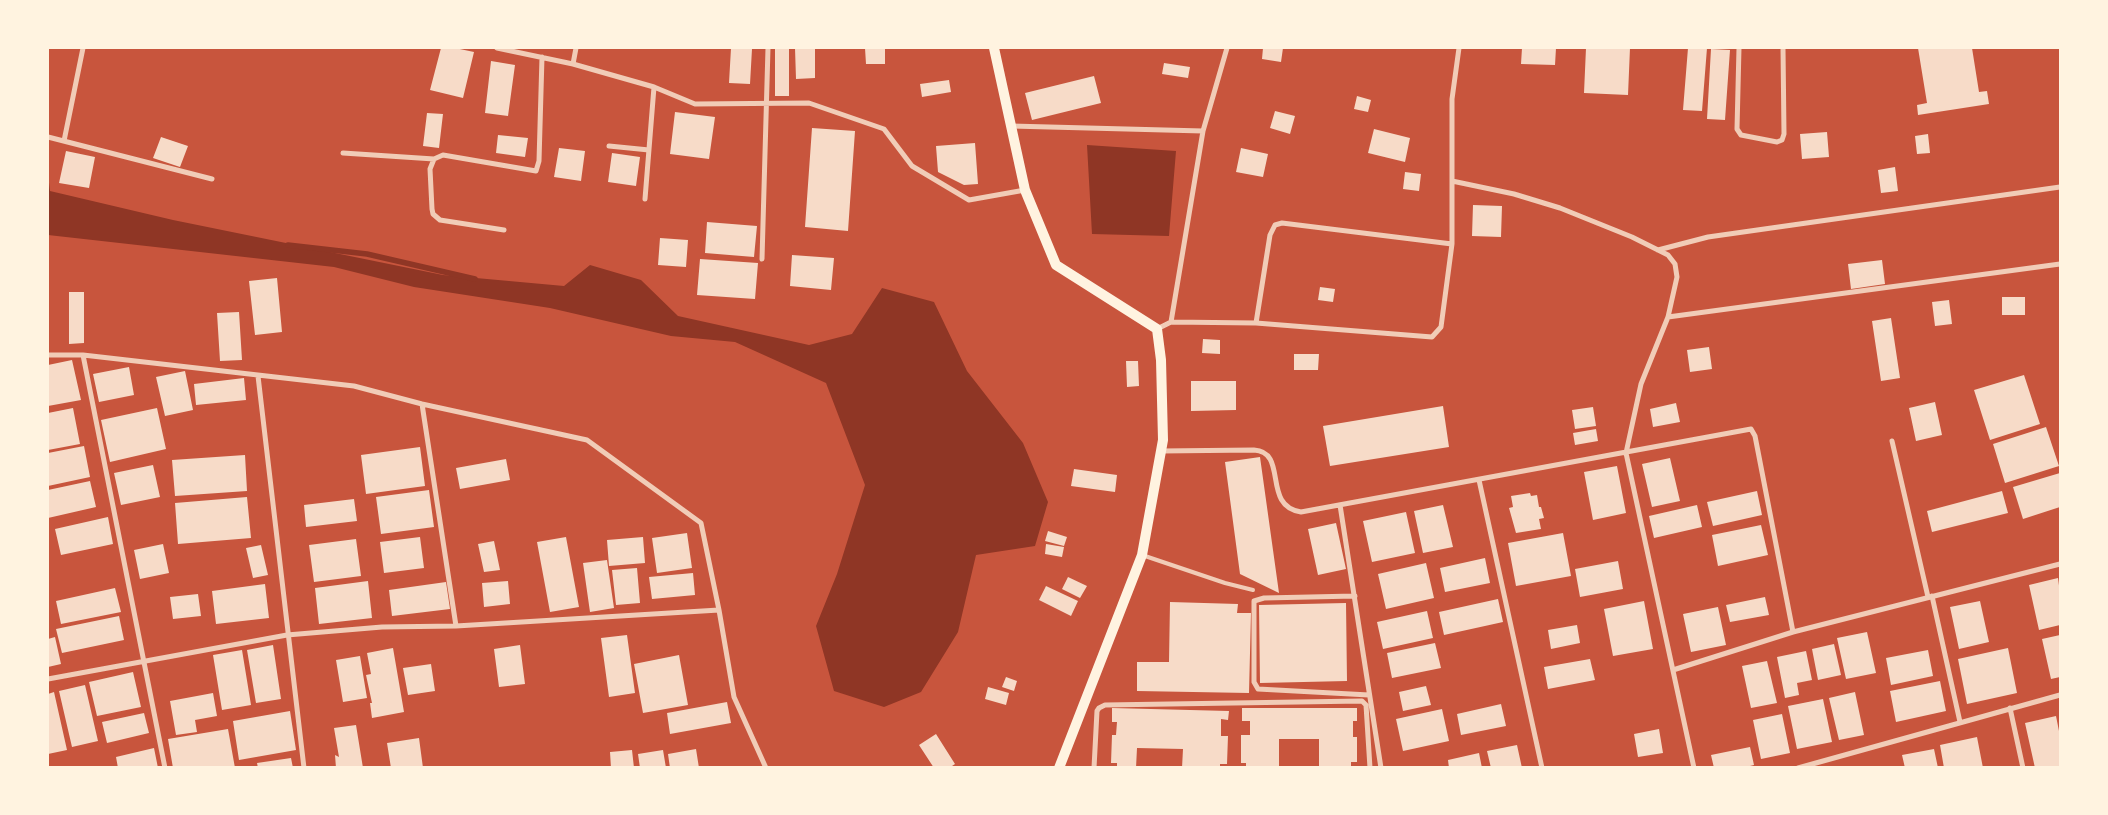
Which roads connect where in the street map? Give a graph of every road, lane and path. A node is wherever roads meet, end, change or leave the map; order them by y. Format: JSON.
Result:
{"nodes":[{"id":1,"x":83,"y":48,"type":"edge"},
{"id":2,"x":497,"y":48,"type":"edge"},
{"id":3,"x":576,"y":48,"type":"edge"},
{"id":4,"x":768,"y":48,"type":"edge"},
{"id":5,"x":994,"y":48,"type":"edge"},
{"id":6,"x":1227,"y":48,"type":"edge"},
{"id":7,"x":1460,"y":48,"type":"edge"},
{"id":8,"x":1739,"y":48,"type":"edge"},
{"id":9,"x":1783,"y":48,"type":"edge"},
{"id":10,"x":542,"y":57,"type":"junction"},
{"id":11,"x":573,"y":64,"type":"junction"},
{"id":12,"x":654,"y":87,"type":"junction"},
{"id":13,"x":768,"y":104,"type":"junction"},
{"id":14,"x":1010,"y":126,"type":"junction"},
{"id":15,"x":1203,"y":130,"type":"junction"},
{"id":16,"x":48,"y":137,"type":"edge"},
{"id":17,"x":64,"y":141,"type":"junction"},
{"id":18,"x":609,"y":146,"type":"dead end"},
{"id":19,"x":649,"y":150,"type":"junction"},
{"id":20,"x":343,"y":153,"type":"dead end"},
{"id":21,"x":434,"y":159,"type":"junction"},
{"id":22,"x":212,"y":179,"type":"dead end"},
{"id":23,"x":1452,"y":181,"type":"junction"},
{"id":24,"x":2060,"y":187,"type":"edge"},
{"id":25,"x":1025,"y":190,"type":"junction"},
{"id":26,"x":645,"y":199,"type":"dead end"},
{"id":27,"x":504,"y":230,"type":"dead end"},
{"id":28,"x":1452,"y":244,"type":"junction"},
{"id":29,"x":1658,"y":250,"type":"junction"},
{"id":30,"x":762,"y":259,"type":"dead end"},
{"id":31,"x":2060,"y":264,"type":"edge"},
{"id":32,"x":1668,"y":317,"type":"junction"},
{"id":33,"x":1171,"y":322,"type":"junction"},
{"id":34,"x":1256,"y":323,"type":"junction"},
{"id":35,"x":1157,"y":328,"type":"junction"},
{"id":36,"x":48,"y":355,"type":"edge"},
{"id":37,"x":83,"y":355,"type":"junction"},
{"id":38,"x":258,"y":376,"type":"junction"},
{"id":39,"x":422,"y":404,"type":"junction"},
{"id":40,"x":1892,"y":441,"type":"dead end"},
{"id":41,"x":1161,"y":451,"type":"junction"},
{"id":42,"x":1626,"y":453,"type":"junction"},
{"id":43,"x":1479,"y":480,"type":"junction"},
{"id":44,"x":1340,"y":505,"type":"junction"},
{"id":45,"x":1142,"y":555,"type":"junction"},
{"id":46,"x":2060,"y":564,"type":"edge"},
{"id":47,"x":1253,"y":590,"type":"dead end"},
{"id":48,"x":1355,"y":596,"type":"junction"},
{"id":49,"x":1930,"y":597,"type":"junction"},
{"id":50,"x":719,"y":610,"type":"junction"},
{"id":51,"x":456,"y":626,"type":"junction"},
{"id":52,"x":1793,"y":632,"type":"junction"},
{"id":53,"x":287,"y":635,"type":"junction"},
{"id":54,"x":143,"y":660,"type":"junction"},
{"id":55,"x":1673,"y":670,"type":"junction"},
{"id":56,"x":48,"y":679,"type":"edge"},
{"id":57,"x":1370,"y":695,"type":"junction"},
{"id":58,"x":2060,"y":695,"type":"edge"},
{"id":59,"x":2010,"y":708,"type":"junction"},
{"id":60,"x":1960,"y":722,"type":"junction"},
{"id":61,"x":165,"y":768,"type":"edge"},
{"id":62,"x":304,"y":768,"type":"edge"},
{"id":63,"x":766,"y":768,"type":"edge"},
{"id":64,"x":1059,"y":768,"type":"edge"},
{"id":65,"x":1094,"y":768,"type":"edge"},
{"id":66,"x":1370,"y":768,"type":"edge"},
{"id":67,"x":1381,"y":768,"type":"edge"},
{"id":68,"x":1542,"y":768,"type":"edge"},
{"id":69,"x":1694,"y":768,"type":"edge"},
{"id":70,"x":1798,"y":768,"type":"edge"},
{"id":71,"x":2023,"y":768,"type":"edge"}],
"edges":[{"from":1,"to":17,"type":"street"},
{"from":2,"to":10,"type":"street"},
{"from":3,"to":11,"type":"street"},
{"from":4,"to":13,"type":"street"},
{"from":5,"to":14,"type":"main road"},
{"from":6,"to":15,"type":"street"},
{"from":7,"to":23,"type":"street"},
{"from":8,"to":9,"type":"street"},
{"from":10,"to":11,"type":"street"},
{"from":10,"to":21,"type":"street"},
{"from":11,"to":12,"type":"street"},
{"from":12,"to":13,"type":"street"},
{"from":12,"to":19,"type":"street"},
{"from":13,"to":25,"type":"street"},
{"from":13,"to":30,"type":"street"},
{"from":14,"to":15,"type":"street"},
{"from":14,"to":25,"type":"main road"},
{"from":15,"to":33,"type":"street"},
{"from":16,"to":17,"type":"street"},
{"from":17,"to":22,"type":"street"},
{"from":18,"to":19,"type":"street"},
{"from":19,"to":26,"type":"street"},
{"from":20,"to":21,"type":"street"},
{"from":21,"to":27,"type":"street"},
{"from":23,"to":28,"type":"street"},
{"from":23,"to":29,"type":"street"},
{"from":24,"to":29,"type":"street"},
{"from":25,"to":35,"type":"main road"},
{"from":28,"to":34,"type":"street"},
{"from":28,"to":34,"type":"street"},
{"from":29,"to":32,"type":"street"},
{"from":31,"to":32,"type":"street"},
{"from":32,"to":42,"type":"street"},
{"from":33,"to":34,"type":"street"},
{"from":33,"to":35,"type":"street"},
{"from":35,"to":41,"type":"main road"},
{"from":36,"to":37,"type":"street"},
{"from":37,"to":38,"type":"street"},
{"from":37,"to":54,"type":"street"},
{"from":38,"to":39,"type":"street"},
{"from":38,"to":53,"type":"street"},
{"from":39,"to":50,"type":"street"},
{"from":39,"to":51,"type":"street"},
{"from":40,"to":49,"type":"street"},
{"from":41,"to":44,"type":"street"},
{"from":41,"to":45,"type":"main road"},
{"from":42,"to":43,"type":"street"},
{"from":42,"to":52,"type":"street"},
{"from":42,"to":55,"type":"street"},
{"from":43,"to":44,"type":"street"},
{"from":43,"to":68,"type":"street"},
{"from":44,"to":48,"type":"street"},
{"from":45,"to":47,"type":"lane"},
{"from":45,"to":64,"type":"main road"},
{"from":46,"to":49,"type":"street"},
{"from":48,"to":57,"type":"street"},
{"from":48,"to":57,"type":"street"},
{"from":49,"to":52,"type":"street"},
{"from":49,"to":60,"type":"street"},
{"from":50,"to":51,"type":"street"},
{"from":50,"to":63,"type":"street"},
{"from":51,"to":53,"type":"street"},
{"from":52,"to":55,"type":"street"},
{"from":53,"to":54,"type":"street"},
{"from":53,"to":62,"type":"street"},
{"from":54,"to":56,"type":"street"},
{"from":54,"to":61,"type":"street"},
{"from":55,"to":69,"type":"street"},
{"from":57,"to":67,"type":"street"},
{"from":58,"to":59,"type":"street"},
{"from":59,"to":60,"type":"street"},
{"from":59,"to":71,"type":"street"},
{"from":60,"to":70,"type":"street"},
{"from":65,"to":66,"type":"street"}]}
